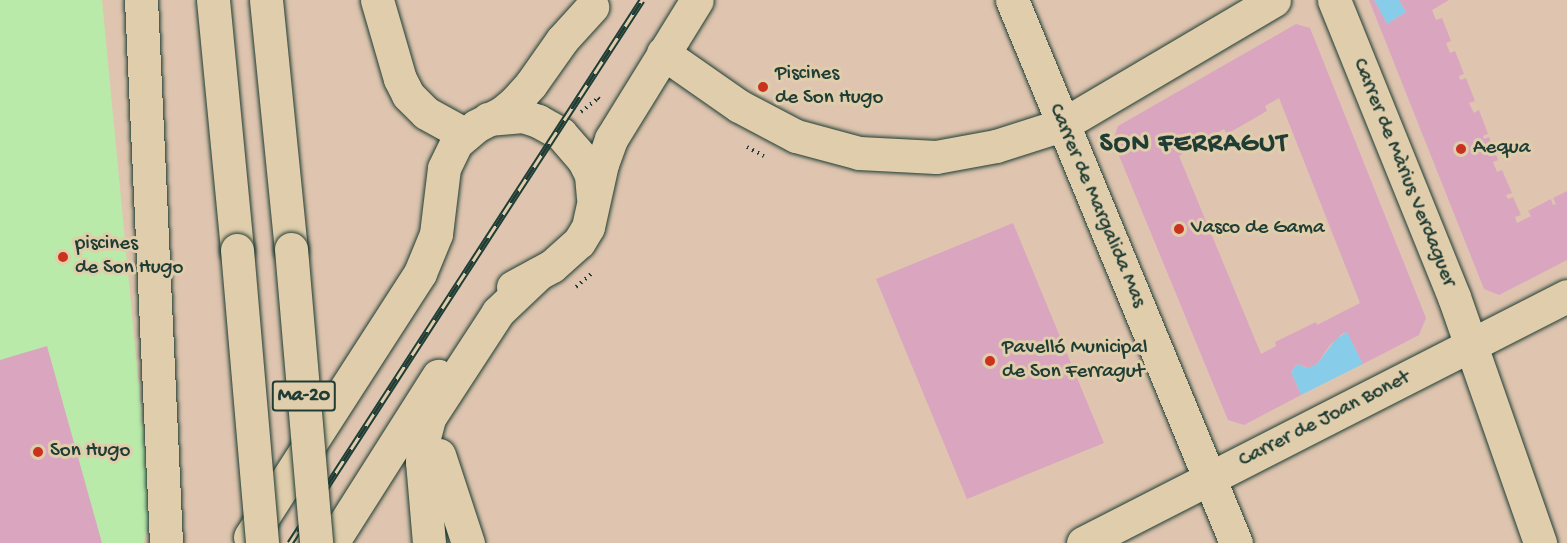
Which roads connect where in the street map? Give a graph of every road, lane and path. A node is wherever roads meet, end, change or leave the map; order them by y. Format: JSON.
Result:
{"nodes":[{"id":1,"x":141,"y":0,"type":"edge"},
{"id":2,"x":213,"y":0,"type":"edge"},
{"id":3,"x":266,"y":0,"type":"edge"},
{"id":4,"x":377,"y":0,"type":"edge"},
{"id":5,"x":697,"y":0,"type":"edge"},
{"id":6,"x":1012,"y":0,"type":"edge"},
{"id":7,"x":1274,"y":0,"type":"edge"},
{"id":8,"x":1334,"y":0,"type":"edge"},
{"id":9,"x":595,"y":3,"type":"edge"},
{"id":10,"x":663,"y":53,"type":"junction"},
{"id":11,"x":616,"y":110,"type":"junction"},
{"id":12,"x":562,"y":125,"type":"junction"},
{"id":13,"x":1062,"y":125,"type":"junction"},
{"id":14,"x":476,"y":127,"type":"junction"},
{"id":15,"x":592,"y":208,"type":"junction"},
{"id":16,"x":538,"y":274,"type":"junction"},
{"id":17,"x":1567,"y":296,"type":"edge"},
{"id":18,"x":1471,"y":346,"type":"junction"},
{"id":19,"x":439,"y":455,"type":"dead end"},
{"id":20,"x":1210,"y":478,"type":"junction"},
{"id":21,"x":166,"y":543,"type":"edge"},
{"id":22,"x":246,"y":543,"type":"edge"},
{"id":23,"x":262,"y":543,"type":"edge"},
{"id":24,"x":316,"y":543,"type":"edge"},
{"id":25,"x":332,"y":543,"type":"edge"},
{"id":26,"x":429,"y":543,"type":"edge"},
{"id":27,"x":468,"y":543,"type":"edge"},
{"id":28,"x":1083,"y":543,"type":"edge"},
{"id":29,"x":1236,"y":543,"type":"edge"},
{"id":30,"x":1540,"y":543,"type":"edge"}],
"edges":[{"from":1,"to":21,"type":"main road"},
{"from":2,"to":23,"type":"main road","number":"Ma-20","bridge":true},
{"from":3,"to":24,"type":"main road","number":"Ma-20","bridge":true},
{"from":4,"to":14,"type":"main road"},
{"from":5,"to":10,"type":"main road"},
{"from":6,"to":13,"type":"main road","name":"Carrer de Margalida Mas"},
{"from":7,"to":13,"type":"main road"},
{"from":8,"to":18,"type":"main road","name":"Carrer de Màrius Verdaguer"},
{"from":9,"to":12,"type":"main road"},
{"from":9,"to":14,"type":"main road"},
{"from":10,"to":11,"type":"main road"},
{"from":10,"to":13,"type":"main road"},
{"from":10,"to":15,"type":"main road"},
{"from":11,"to":12,"type":"main road"},
{"from":11,"to":12,"type":"path"},
{"from":12,"to":14,"type":"main road"},
{"from":12,"to":15,"type":"main road"},
{"from":13,"to":20,"type":"main road","name":"Carrer de Margalida Mas"},
{"from":14,"to":22,"type":"main road"},
{"from":15,"to":16,"type":"main road"},
{"from":16,"to":25,"type":"main road"},
{"from":16,"to":26,"type":"main road"},
{"from":17,"to":18,"type":"main road","name":"Carrer de Joan Bonet"},
{"from":18,"to":20,"type":"main road","name":"Carrer de Joan Bonet"},
{"from":18,"to":30,"type":"main road","name":"Carrer de Màrius Verdaguer"},
{"from":19,"to":27,"type":"main road"},
{"from":20,"to":28,"type":"main road","name":"Carrer de Joan Bonet"},
{"from":20,"to":29,"type":"main road","name":"Carrer de Margalida Mas"}]}
